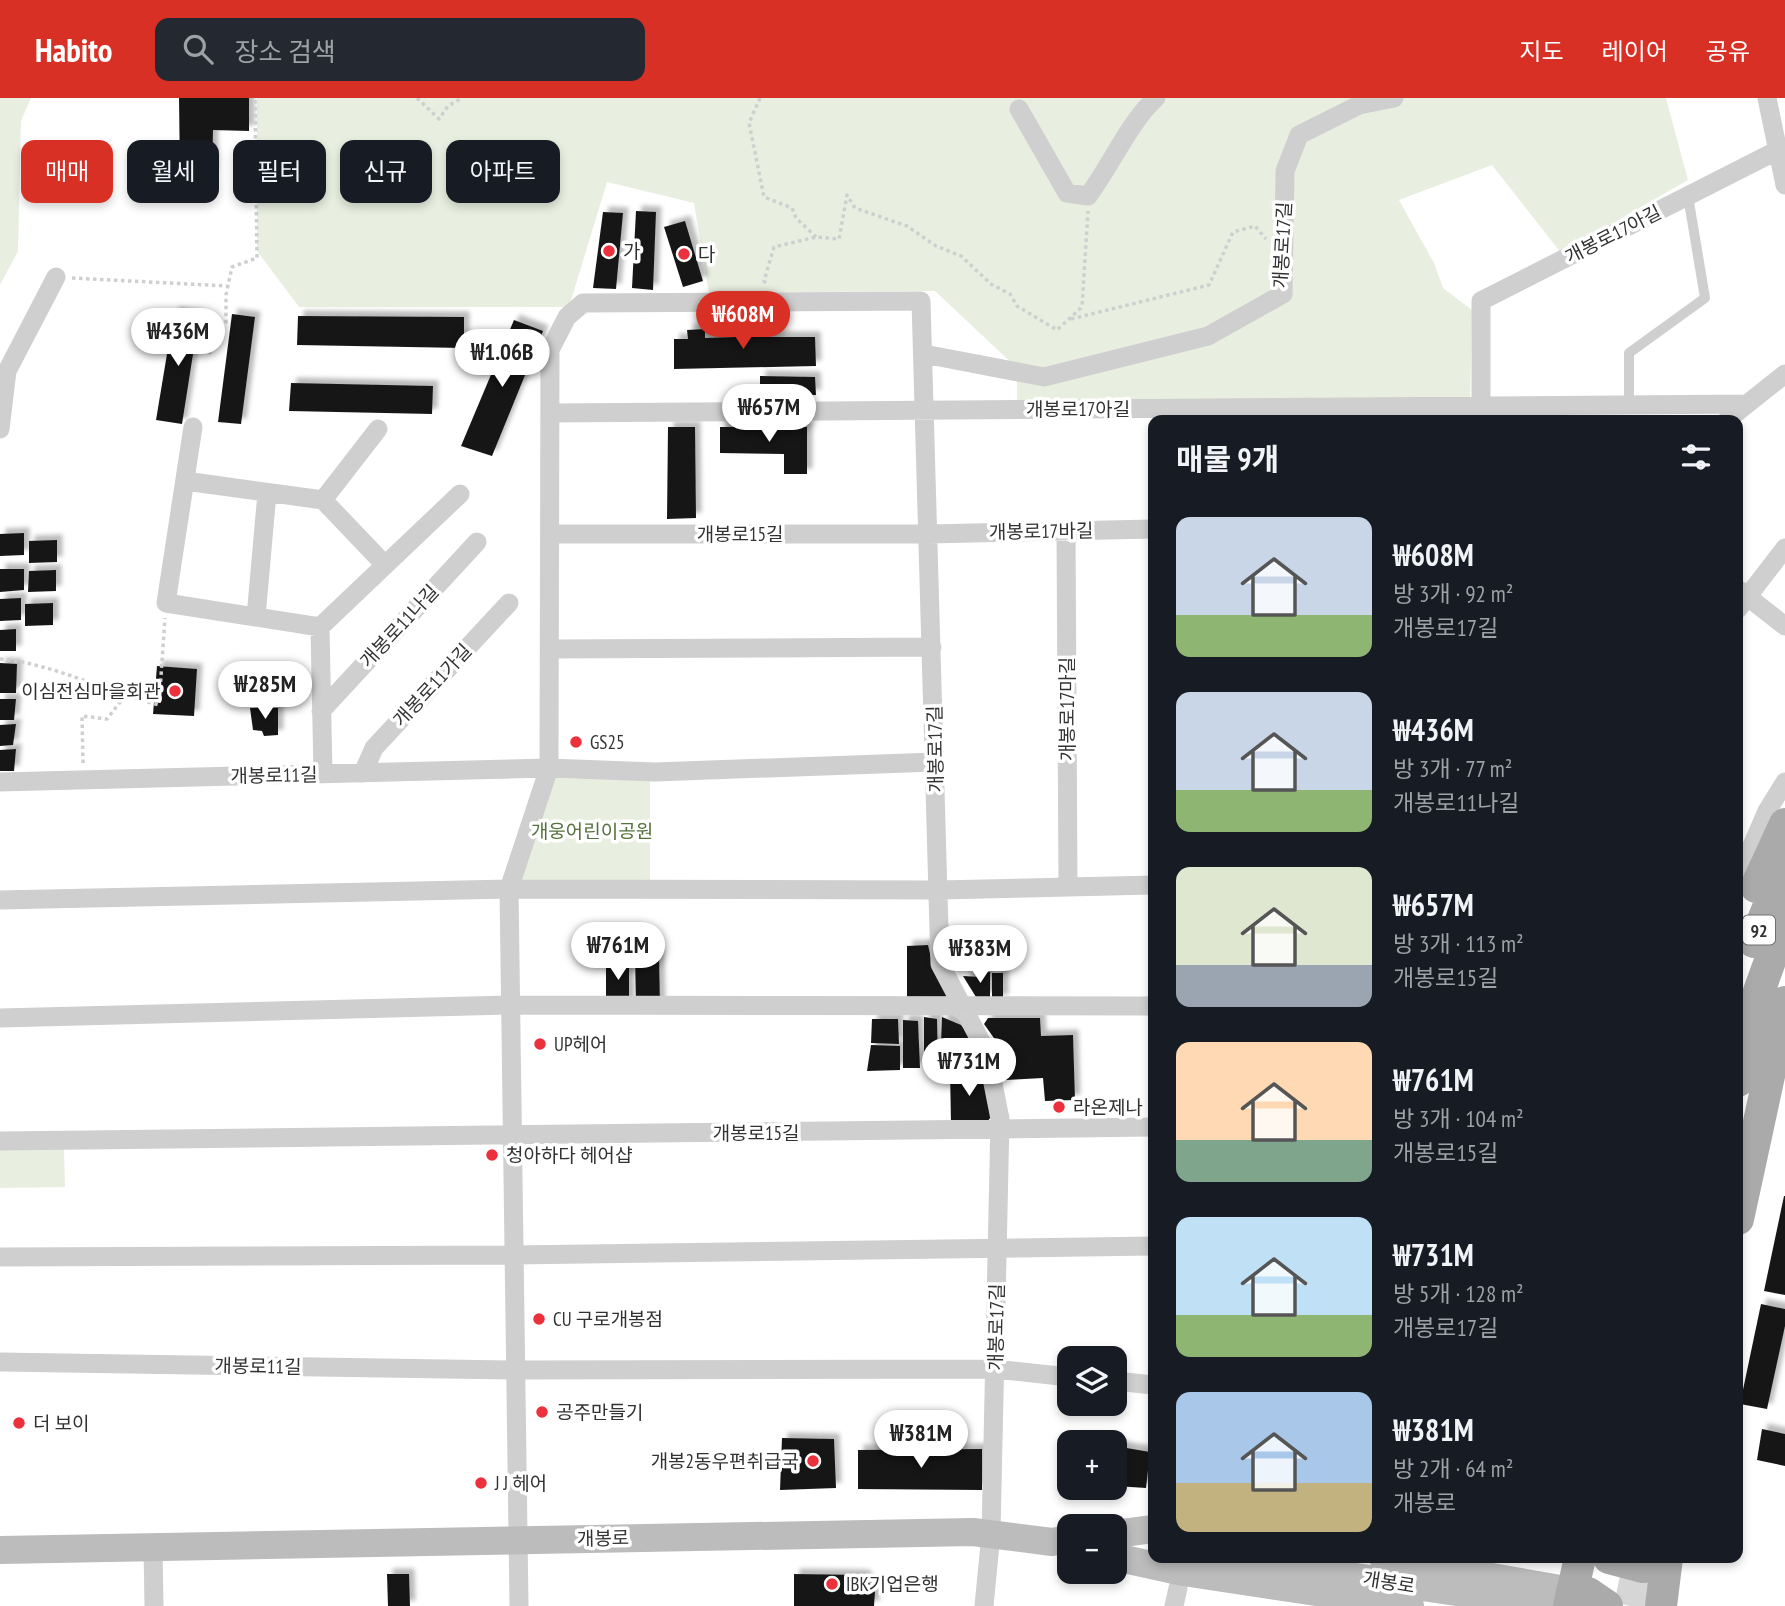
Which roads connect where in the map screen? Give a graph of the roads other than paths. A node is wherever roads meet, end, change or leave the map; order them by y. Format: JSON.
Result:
{"nodes":[{"id":1,"x":1156,"y":98,"type":"edge"},
{"id":2,"x":1394,"y":98,"type":"edge"},
{"id":3,"x":1767,"y":98,"type":"edge"},
{"id":4,"x":1019,"y":108,"type":"dead end"},
{"id":5,"x":1778,"y":150,"type":"junction"},
{"id":6,"x":1785,"y":186,"type":"edge"},
{"id":7,"x":1688,"y":196,"type":"junction"},
{"id":8,"x":56,"y":277,"type":"road end"},
{"id":9,"x":924,"y":354,"type":"junction"},
{"id":10,"x":1785,"y":374,"type":"edge"},
{"id":11,"x":1747,"y":404,"type":"junction"},
{"id":12,"x":1629,"y":405,"type":"junction"},
{"id":13,"x":1481,"y":406,"type":"junction"},
{"id":14,"x":926,"y":411,"type":"junction"},
{"id":15,"x":550,"y":414,"type":"junction"},
{"id":16,"x":1733,"y":415,"type":"edge"},
{"id":17,"x":193,"y":426,"type":"dead end"},
{"id":18,"x":0,"y":429,"type":"edge"},
{"id":19,"x":378,"y":429,"type":"dead end"},
{"id":20,"x":185,"y":481,"type":"junction"},
{"id":21,"x":267,"y":493,"type":"junction"},
{"id":22,"x":460,"y":494,"type":"dead end"},
{"id":23,"x":323,"y":500,"type":"junction"},
{"id":24,"x":1148,"y":529,"type":"edge"},
{"id":25,"x":1066,"y":531,"type":"junction"},
{"id":26,"x":550,"y":534,"type":"junction"},
{"id":27,"x":929,"y":534,"type":"junction"},
{"id":28,"x":477,"y":542,"type":"dead end"},
{"id":29,"x":1785,"y":548,"type":"edge"},
{"id":30,"x":385,"y":565,"type":"junction"},
{"id":31,"x":1743,"y":596,"type":"edge"},
{"id":32,"x":1743,"y":599,"type":"edge"},
{"id":33,"x":509,"y":603,"type":"dead end"},
{"id":34,"x":256,"y":617,"type":"junction"},
{"id":35,"x":1785,"y":626,"type":"edge"},
{"id":36,"x":320,"y":627,"type":"junction"},
{"id":37,"x":932,"y":646,"type":"junction"},
{"id":38,"x":550,"y":649,"type":"junction"},
{"id":39,"x":321,"y":711,"type":"junction"},
{"id":40,"x":935,"y":762,"type":"junction"},
{"id":41,"x":549,"y":768,"type":"junction"},
{"id":42,"x":363,"y":773,"type":"junction"},
{"id":43,"x":323,"y":774,"type":"junction"},
{"id":44,"x":0,"y":782,"type":"edge"},
{"id":45,"x":1785,"y":782,"type":"edge"},
{"id":46,"x":1785,"y":824,"type":"edge"},
{"id":47,"x":1743,"y":866,"type":"edge"},
{"id":48,"x":1785,"y":866,"type":"edge"},
{"id":49,"x":1148,"y":885,"type":"edge"},
{"id":50,"x":1068,"y":887,"type":"junction"},
{"id":51,"x":509,"y":890,"type":"junction"},
{"id":52,"x":938,"y":890,"type":"junction"},
{"id":53,"x":0,"y":900,"type":"edge"},
{"id":54,"x":1785,"y":919,"type":"edge"},
{"id":55,"x":1743,"y":920,"type":"edge"},
{"id":56,"x":1743,"y":978,"type":"edge"},
{"id":57,"x":1785,"y":1002,"type":"edge"},
{"id":58,"x":961,"y":1004,"type":"junction"},
{"id":59,"x":509,"y":1005,"type":"junction"},
{"id":60,"x":1148,"y":1006,"type":"edge"},
{"id":61,"x":0,"y":1018,"type":"edge"},
{"id":62,"x":1743,"y":1058,"type":"edge"},
{"id":63,"x":1148,"y":1128,"type":"edge"},
{"id":64,"x":1000,"y":1131,"type":"junction"},
{"id":65,"x":511,"y":1135,"type":"junction"},
{"id":66,"x":0,"y":1141,"type":"edge"},
{"id":67,"x":1743,"y":1196,"type":"edge"},
{"id":68,"x":1148,"y":1246,"type":"edge"},
{"id":69,"x":998,"y":1247,"type":"junction"},
{"id":70,"x":514,"y":1255,"type":"junction"},
{"id":71,"x":0,"y":1257,"type":"edge"},
{"id":72,"x":0,"y":1362,"type":"edge"},
{"id":73,"x":995,"y":1369,"type":"junction"},
{"id":74,"x":516,"y":1370,"type":"junction"},
{"id":75,"x":1057,"y":1376,"type":"edge"},
{"id":76,"x":1127,"y":1382,"type":"edge"},
{"id":77,"x":1148,"y":1384,"type":"edge"},
{"id":78,"x":1148,"y":1530,"type":"edge"},
{"id":79,"x":1127,"y":1532,"type":"edge"},
{"id":80,"x":991,"y":1534,"type":"junction"},
{"id":81,"x":520,"y":1540,"type":"junction"},
{"id":82,"x":1057,"y":1544,"type":"edge"},
{"id":83,"x":1127,"y":1546,"type":"edge"},
{"id":84,"x":153,"y":1547,"type":"junction"},
{"id":85,"x":1148,"y":1547,"type":"edge"},
{"id":86,"x":0,"y":1550,"type":"edge"},
{"id":87,"x":1127,"y":1563,"type":"edge"},
{"id":88,"x":1289,"y":1563,"type":"edge"},
{"id":89,"x":1578,"y":1563,"type":"edge"},
{"id":90,"x":1628,"y":1563,"type":"edge"},
{"id":91,"x":1651,"y":1563,"type":"edge"},
{"id":92,"x":1667,"y":1563,"type":"edge"},
{"id":93,"x":1378,"y":1570,"type":"edge"},
{"id":94,"x":1127,"y":1577,"type":"edge"},
{"id":95,"x":1179,"y":1588,"type":"edge"},
{"id":96,"x":1564,"y":1601,"type":"edge"},
{"id":97,"x":154,"y":1606,"type":"edge"},
{"id":98,"x":519,"y":1606,"type":"edge"},
{"id":99,"x":984,"y":1606,"type":"edge"},
{"id":100,"x":1281,"y":1606,"type":"edge"},
{"id":101,"x":1410,"y":1606,"type":"edge"},
{"id":102,"x":1607,"y":1606,"type":"edge"},
{"id":103,"x":1661,"y":1606,"type":"edge"}],
"edges":[{"from":1,"to":4,"type":"street"},
{"from":2,"to":9,"type":"street","name":"개봉로17길"},
{"from":3,"to":5,"type":"street"},
{"from":5,"to":6,"type":"street"},
{"from":5,"to":7,"type":"street","name":"개봉로17아길"},
{"from":7,"to":12,"type":"lane","name":"개봉로17아길"},
{"from":7,"to":13,"type":"street","name":"개봉로17아길"},
{"from":8,"to":18,"type":"street"},
{"from":9,"to":14,"type":"street","name":"개봉로17길"},
{"from":9,"to":15,"type":"street","name":"개봉로17길"},
{"from":10,"to":11,"type":"street"},
{"from":11,"to":12,"type":"street","name":"개봉로17아길"},
{"from":11,"to":16,"type":"street"},
{"from":12,"to":13,"type":"street","name":"개봉로17아길"},
{"from":13,"to":14,"type":"street","name":"개봉로17아길"},
{"from":14,"to":15,"type":"street"},
{"from":14,"to":27,"type":"street","name":"개봉로17길"},
{"from":15,"to":26,"type":"street"},
{"from":17,"to":20,"type":"street"},
{"from":19,"to":23,"type":"street"},
{"from":20,"to":21,"type":"street"},
{"from":20,"to":34,"type":"street"},
{"from":21,"to":23,"type":"street"},
{"from":21,"to":34,"type":"street"},
{"from":22,"to":30,"type":"street"},
{"from":23,"to":30,"type":"street"},
{"from":24,"to":25,"type":"street","name":"개봉로17바길"},
{"from":25,"to":27,"type":"street","name":"개봉로17바길"},
{"from":25,"to":50,"type":"street","name":"개봉로17마길"},
{"from":26,"to":27,"type":"street","name":"개봉로15길"},
{"from":26,"to":38,"type":"street"},
{"from":27,"to":37,"type":"street","name":"개봉로17길"},
{"from":28,"to":39,"type":"street","name":"개봉로11나길"},
{"from":29,"to":31,"type":"street"},
{"from":30,"to":36,"type":"street"},
{"from":32,"to":35,"type":"street"},
{"from":33,"to":42,"type":"street","name":"개봉로11가길"},
{"from":34,"to":36,"type":"street"},
{"from":36,"to":39,"type":"street"},
{"from":37,"to":38,"type":"street"},
{"from":37,"to":40,"type":"street","name":"개봉로17길"},
{"from":38,"to":41,"type":"street"},
{"from":39,"to":43,"type":"street"},
{"from":40,"to":41,"type":"street"},
{"from":40,"to":52,"type":"street","name":"개봉로17길"},
{"from":41,"to":42,"type":"street","name":"개봉로11길"},
{"from":41,"to":51,"type":"street"},
{"from":42,"to":43,"type":"street","name":"개봉로11길"},
{"from":43,"to":44,"type":"street","name":"개봉로11길"},
{"from":45,"to":47,"type":"street"},
{"from":46,"to":55,"type":"main road"},
{"from":48,"to":56,"type":"main road","number":"92"},
{"from":49,"to":50,"type":"street"},
{"from":50,"to":52,"type":"street"},
{"from":51,"to":52,"type":"street"},
{"from":51,"to":53,"type":"street"},
{"from":51,"to":59,"type":"street"},
{"from":52,"to":58,"type":"street","name":"개봉로17길"},
{"from":54,"to":62,"type":"main road","number":"92"},
{"from":57,"to":67,"type":"main road"},
{"from":58,"to":59,"type":"street"},
{"from":58,"to":60,"type":"street"},
{"from":58,"to":64,"type":"street","name":"개봉로17길"},
{"from":59,"to":61,"type":"street"},
{"from":59,"to":65,"type":"street"},
{"from":63,"to":64,"type":"street"},
{"from":64,"to":65,"type":"street","name":"개봉로15길"},
{"from":64,"to":69,"type":"street","name":"개봉로17길"},
{"from":65,"to":66,"type":"street"},
{"from":65,"to":70,"type":"street"},
{"from":68,"to":69,"type":"street"},
{"from":69,"to":70,"type":"street"},
{"from":69,"to":73,"type":"street","name":"개봉로17길"},
{"from":70,"to":71,"type":"street"},
{"from":70,"to":74,"type":"street"},
{"from":72,"to":74,"type":"street","name":"개봉로11길"},
{"from":73,"to":74,"type":"street"},
{"from":73,"to":75,"type":"street"},
{"from":73,"to":80,"type":"street","name":"개봉로17길"},
{"from":74,"to":81,"type":"street"},
{"from":76,"to":77,"type":"street"},
{"from":78,"to":79,"type":"main road"},
{"from":80,"to":81,"type":"main road","name":"개봉로"},
{"from":80,"to":82,"type":"main road","name":"개봉로"},
{"from":80,"to":99,"type":"street","name":"개봉로17길"},
{"from":81,"to":84,"type":"main road","name":"개봉로"},
{"from":81,"to":98,"type":"street"},
{"from":83,"to":85,"type":"main road"},
{"from":84,"to":86,"type":"main road","name":"개봉로"},
{"from":84,"to":97,"type":"street"},
{"from":87,"to":95,"type":"main road","name":"개봉로"},
{"from":88,"to":93,"type":"main road","name":"개봉로"},
{"from":89,"to":96,"type":"main road"},
{"from":90,"to":91,"type":"main road"},
{"from":92,"to":103,"type":"main road"},
{"from":93,"to":95,"type":"main road","name":"개봉로"},
{"from":93,"to":96,"type":"main road"},
{"from":93,"to":101,"type":"main road","name":"개봉로"},
{"from":94,"to":95,"type":"main road"},
{"from":95,"to":100,"type":"main road"},
{"from":96,"to":102,"type":"main road"}]}
